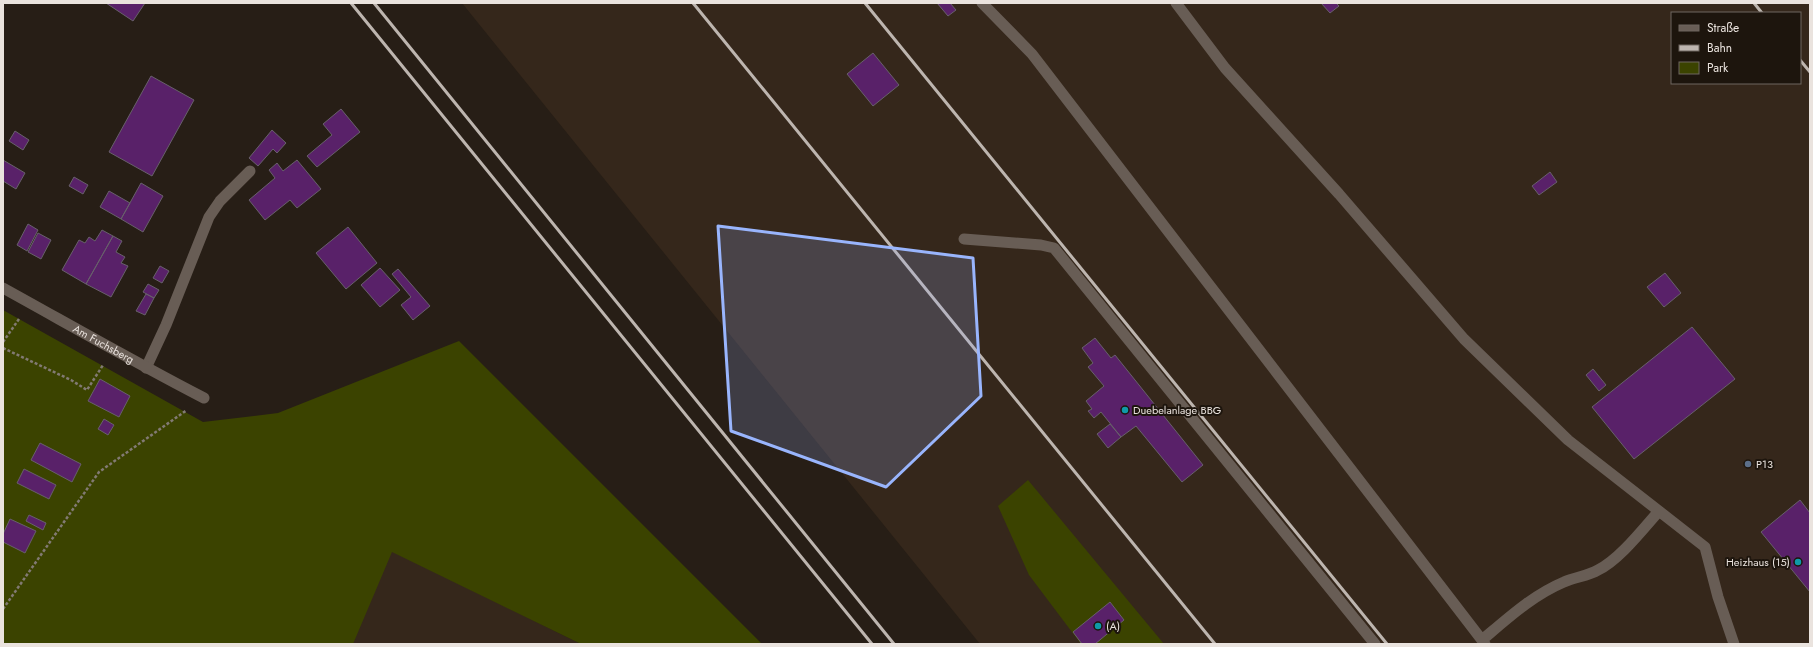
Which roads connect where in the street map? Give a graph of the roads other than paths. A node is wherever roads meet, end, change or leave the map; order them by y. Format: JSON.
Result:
{"nodes":[{"id":1,"x":982,"y":3,"type":"edge"},
{"id":2,"x":1176,"y":3,"type":"edge"},
{"id":3,"x":250,"y":171,"type":"dead end"},
{"id":4,"x":964,"y":239,"type":"dead end"},
{"id":5,"x":3,"y":288,"type":"edge"},
{"id":6,"x":146,"y":368,"type":"junction"},
{"id":7,"x":204,"y":398,"type":"road end"},
{"id":8,"x":1659,"y":511,"type":"junction"},
{"id":9,"x":1484,"y":642,"type":"edge"},
{"id":10,"x":1375,"y":644,"type":"edge"},
{"id":11,"x":1734,"y":644,"type":"edge"}],
"edges":[{"from":1,"to":9,"type":"street"},
{"from":2,"to":8,"type":"street"},
{"from":3,"to":6,"type":"street"},
{"from":4,"to":10,"type":"street"},
{"from":5,"to":6,"type":"street","name":"Am Fuchsberg"},
{"from":6,"to":7,"type":"street","name":"Am Fuchsberg"},
{"from":8,"to":9,"type":"street"},
{"from":8,"to":11,"type":"street"}]}
